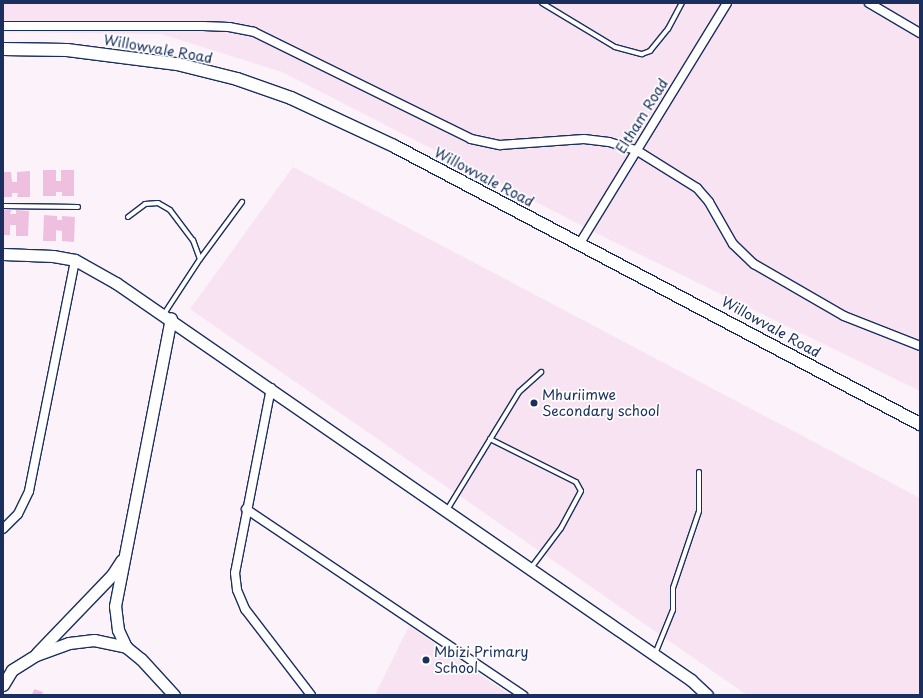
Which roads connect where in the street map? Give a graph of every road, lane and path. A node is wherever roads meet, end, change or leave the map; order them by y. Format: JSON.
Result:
{"nodes":[{"id":1,"x":542,"y":3,"type":"edge"},
{"id":2,"x":682,"y":3,"type":"edge"},
{"id":3,"x":727,"y":3,"type":"edge"},
{"id":4,"x":869,"y":3,"type":"edge"},
{"id":5,"x":3,"y":26,"type":"edge"},
{"id":6,"x":920,"y":33,"type":"edge"},
{"id":7,"x":3,"y":49,"type":"edge"},
{"id":8,"x":636,"y":150,"type":"junction"},
{"id":9,"x":242,"y":202,"type":"dead end"},
{"id":10,"x":3,"y":206,"type":"edge"},
{"id":11,"x":78,"y":207,"type":"dead end"},
{"id":12,"x":128,"y":217,"type":"dead end"},
{"id":13,"x":580,"y":243,"type":"junction"},
{"id":14,"x":3,"y":254,"type":"edge"},
{"id":15,"x":200,"y":259,"type":"junction"},
{"id":16,"x":75,"y":260,"type":"junction"},
{"id":17,"x":168,"y":316,"type":"junction"},
{"id":18,"x":920,"y":346,"type":"edge"},
{"id":19,"x":541,"y":372,"type":"dead end"},
{"id":20,"x":271,"y":388,"type":"junction"},
{"id":21,"x":920,"y":424,"type":"edge"},
{"id":22,"x":490,"y":439,"type":"junction"},
{"id":23,"x":699,"y":472,"type":"dead end"},
{"id":24,"x":246,"y":509,"type":"junction"},
{"id":25,"x":447,"y":510,"type":"junction"},
{"id":26,"x":3,"y":529,"type":"edge"},
{"id":27,"x":124,"y":557,"type":"junction"},
{"id":28,"x":530,"y":568,"type":"junction"},
{"id":29,"x":126,"y":647,"type":"junction"},
{"id":30,"x":36,"y":655,"type":"junction"},
{"id":31,"x":655,"y":655,"type":"junction"},
{"id":32,"x":3,"y":685,"type":"edge"},
{"id":33,"x":174,"y":695,"type":"edge"},
{"id":34,"x":311,"y":695,"type":"edge"},
{"id":35,"x":522,"y":695,"type":"edge"},
{"id":36,"x":707,"y":695,"type":"edge"}],
"edges":[{"from":1,"to":2,"type":"lane"},
{"from":3,"to":8,"type":"street","name":"Eltham Road"},
{"from":4,"to":6,"type":"street"},
{"from":5,"to":8,"type":"street"},
{"from":7,"to":13,"type":"main road","name":"Willowvale Road"},
{"from":8,"to":13,"type":"street","name":"Eltham Road"},
{"from":8,"to":18,"type":"street"},
{"from":9,"to":15,"type":"lane"},
{"from":10,"to":11,"type":"lane"},
{"from":12,"to":15,"type":"lane"},
{"from":13,"to":21,"type":"main road","name":"Willowvale Road"},
{"from":14,"to":16,"type":"street"},
{"from":15,"to":17,"type":"lane"},
{"from":16,"to":17,"type":"street"},
{"from":16,"to":26,"type":"street"},
{"from":17,"to":20,"type":"street"},
{"from":17,"to":27,"type":"street"},
{"from":19,"to":22,"type":"lane"},
{"from":20,"to":24,"type":"street"},
{"from":20,"to":25,"type":"street"},
{"from":22,"to":25,"type":"lane"},
{"from":22,"to":28,"type":"lane"},
{"from":23,"to":31,"type":"lane"},
{"from":24,"to":34,"type":"street"},
{"from":24,"to":35,"type":"street"},
{"from":25,"to":28,"type":"street"},
{"from":27,"to":29,"type":"street"},
{"from":27,"to":30,"type":"street"},
{"from":28,"to":31,"type":"street"},
{"from":29,"to":30,"type":"street"},
{"from":29,"to":33,"type":"street"},
{"from":30,"to":32,"type":"street"},
{"from":31,"to":36,"type":"street"}]}
